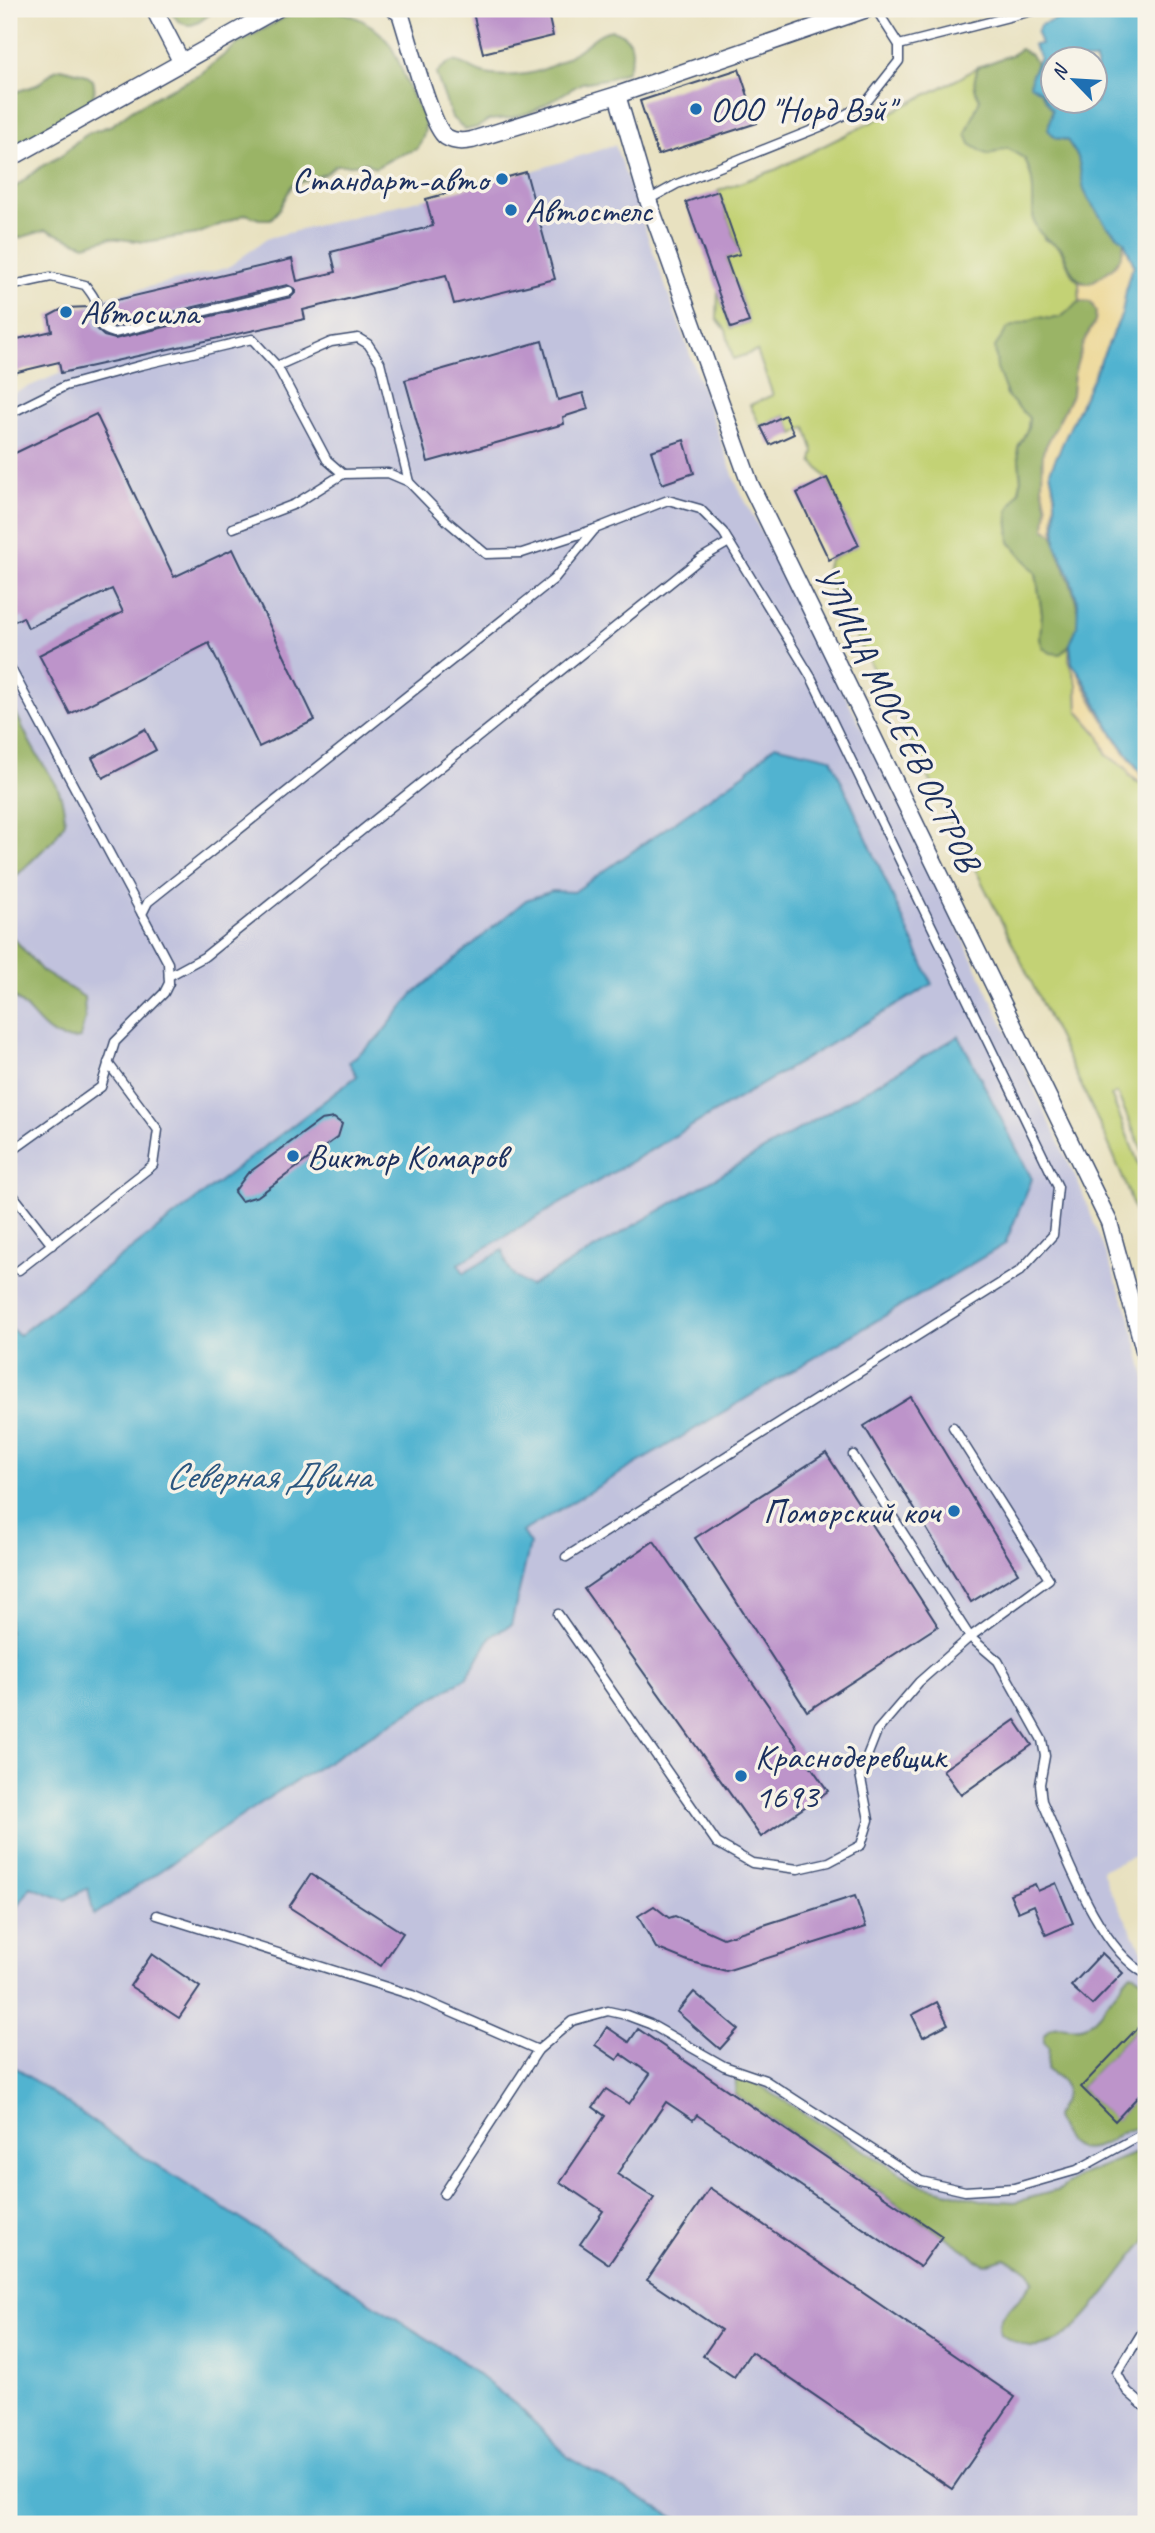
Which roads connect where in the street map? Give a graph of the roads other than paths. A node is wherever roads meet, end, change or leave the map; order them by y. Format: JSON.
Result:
{"nodes":[{"id":1,"x":154,"y":9,"type":"edge"},
{"id":2,"x":277,"y":9,"type":"edge"},
{"id":3,"x":394,"y":9,"type":"edge"},
{"id":4,"x":867,"y":9,"type":"edge"},
{"id":5,"x":876,"y":9,"type":"edge"},
{"id":6,"x":1040,"y":9,"type":"edge"},
{"id":7,"x":899,"y":45,"type":"junction"},
{"id":8,"x":181,"y":63,"type":"junction"},
{"id":9,"x":617,"y":95,"type":"junction"},
{"id":10,"x":9,"y":159,"type":"edge"},
{"id":11,"x":649,"y":200,"type":"junction"},
{"id":12,"x":9,"y":286,"type":"edge"},
{"id":13,"x":289,"y":291,"type":"dead end"},
{"id":14,"x":277,"y":366,"type":"junction"},
{"id":15,"x":9,"y":414,"type":"edge"},
{"id":16,"x":343,"y":474,"type":"junction"},
{"id":17,"x":408,"y":482,"type":"junction"},
{"id":18,"x":233,"y":528,"type":"dead end"},
{"id":19,"x":595,"y":529,"type":"junction"},
{"id":20,"x":729,"y":542,"type":"junction"},
{"id":21,"x":9,"y":665,"type":"edge"},
{"id":22,"x":142,"y":914,"type":"junction"},
{"id":23,"x":169,"y":976,"type":"junction"},
{"id":24,"x":108,"y":1063,"type":"junction"},
{"id":25,"x":9,"y":1153,"type":"edge"},
{"id":26,"x":9,"y":1190,"type":"edge"},
{"id":27,"x":52,"y":1245,"type":"junction"},
{"id":28,"x":19,"y":1269,"type":"dead end"},
{"id":29,"x":1146,"y":1357,"type":"edge"},
{"id":30,"x":953,"y":1427,"type":"dead end"},
{"id":31,"x":853,"y":1455,"type":"dead end"},
{"id":32,"x":566,"y":1557,"type":"dead end"},
{"id":33,"x":558,"y":1614,"type":"dead end"},
{"id":34,"x":970,"y":1637,"type":"junction"},
{"id":35,"x":157,"y":1915,"type":"dead end"},
{"id":36,"x":1146,"y":1974,"type":"edge"},
{"id":37,"x":538,"y":2050,"type":"junction"},
{"id":38,"x":1146,"y":2132,"type":"edge"},
{"id":39,"x":444,"y":2194,"type":"dead end"},
{"id":40,"x":1146,"y":2326,"type":"edge"},
{"id":41,"x":1146,"y":2408,"type":"edge"}],
"edges":[{"from":1,"to":8,"type":"street"},
{"from":2,"to":8,"type":"street"},
{"from":3,"to":9,"type":"street"},
{"from":4,"to":9,"type":"street"},
{"from":5,"to":7,"type":"lane"},
{"from":6,"to":7,"type":"lane"},
{"from":7,"to":11,"type":"lane"},
{"from":8,"to":10,"type":"street"},
{"from":9,"to":11,"type":"street","name":"УЛИЦА МОСЕЕВ ОСТРОВ"},
{"from":11,"to":29,"type":"street","name":"УЛИЦА МОСЕЕВ ОСТРОВ"},
{"from":12,"to":13,"type":"lane"},
{"from":14,"to":15,"type":"lane"},
{"from":14,"to":16,"type":"lane"},
{"from":14,"to":17,"type":"lane"},
{"from":16,"to":17,"type":"lane"},
{"from":16,"to":18,"type":"lane"},
{"from":17,"to":19,"type":"lane"},
{"from":19,"to":20,"type":"lane"},
{"from":19,"to":22,"type":"lane"},
{"from":20,"to":23,"type":"lane"},
{"from":20,"to":32,"type":"lane"},
{"from":21,"to":22,"type":"lane"},
{"from":22,"to":23,"type":"lane"},
{"from":23,"to":24,"type":"lane"},
{"from":24,"to":25,"type":"lane"},
{"from":24,"to":27,"type":"lane"},
{"from":26,"to":27,"type":"lane"},
{"from":27,"to":28,"type":"lane"},
{"from":30,"to":34,"type":"lane"},
{"from":31,"to":34,"type":"lane"},
{"from":33,"to":34,"type":"lane"},
{"from":34,"to":36,"type":"lane"},
{"from":35,"to":37,"type":"lane"},
{"from":37,"to":38,"type":"lane"},
{"from":37,"to":39,"type":"lane"},
{"from":40,"to":41,"type":"lane"}]}
